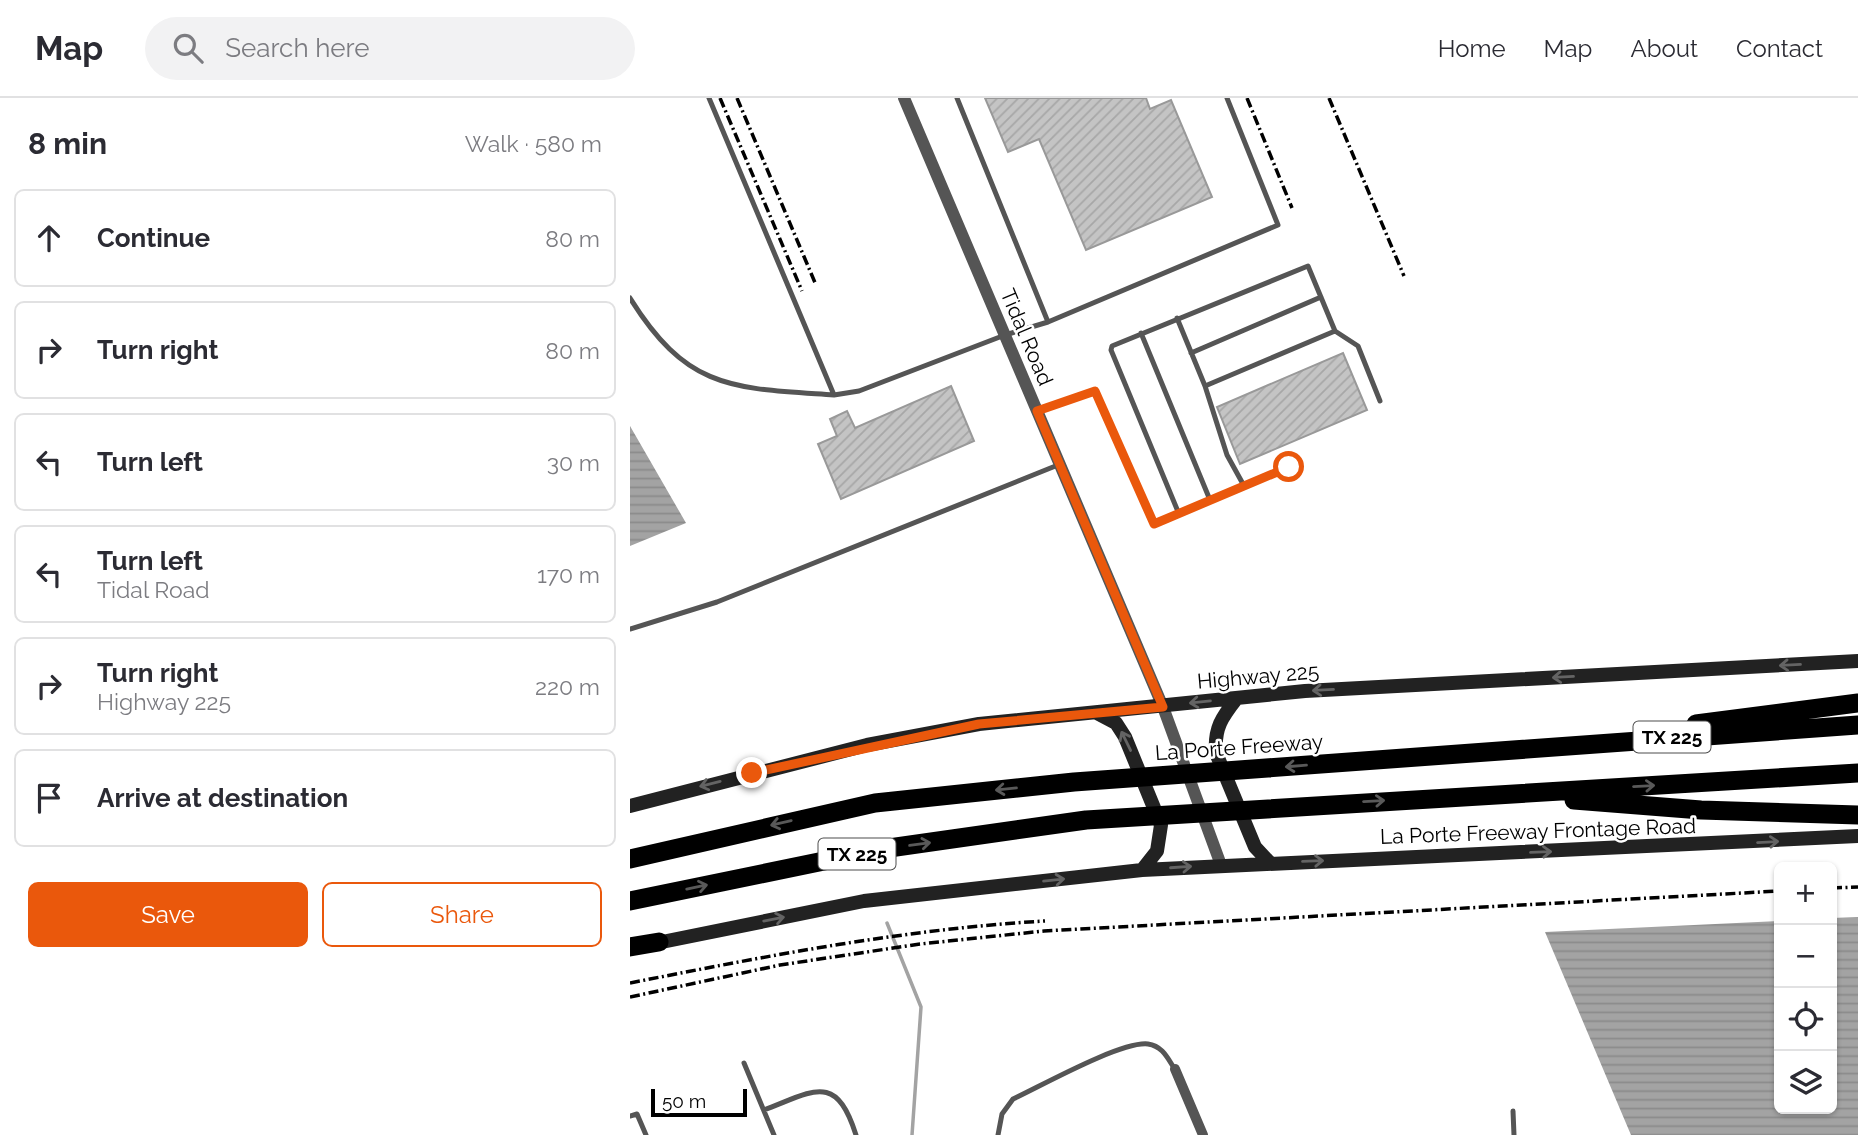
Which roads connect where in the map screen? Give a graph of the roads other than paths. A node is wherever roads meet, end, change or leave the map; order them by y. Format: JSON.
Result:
{"nodes":[{"id":1,"x":709,"y":98,"type":"edge"},
{"id":2,"x":904,"y":98,"type":"edge"},
{"id":3,"x":957,"y":98,"type":"edge"},
{"id":4,"x":1227,"y":98,"type":"edge"},
{"id":5,"x":1321,"y":297,"type":"junction"},
{"id":6,"x":630,"y":298,"type":"edge"},
{"id":7,"x":1177,"y":318,"type":"junction"},
{"id":8,"x":1048,"y":322,"type":"junction"},
{"id":9,"x":1335,"y":331,"type":"junction"},
{"id":10,"x":1141,"y":333,"type":"junction"},
{"id":11,"x":1005,"y":335,"type":"junction"},
{"id":12,"x":1191,"y":353,"type":"junction"},
{"id":13,"x":1205,"y":386,"type":"junction"},
{"id":14,"x":834,"y":395,"type":"junction"},
{"id":15,"x":1380,"y":401,"type":"dead end"},
{"id":16,"x":1037,"y":411,"type":"junction"},
{"id":17,"x":1060,"y":464,"type":"junction"},
{"id":18,"x":1289,"y":467,"type":"dead end"},
{"id":19,"x":1243,"y":484,"type":"junction"},
{"id":20,"x":1210,"y":500,"type":"junction"},
{"id":21,"x":1179,"y":514,"type":"junction"},
{"id":22,"x":630,"y":629,"type":"edge"},
{"id":23,"x":1858,"y":661,"type":"edge"},
{"id":24,"x":1237,"y":698,"type":"junction"},
{"id":25,"x":1858,"y":703,"type":"edge"},
{"id":26,"x":1163,"y":707,"type":"junction"},
{"id":27,"x":1097,"y":712,"type":"junction"},
{"id":28,"x":1858,"y":725,"type":"edge"},
{"id":29,"x":1486,"y":750,"type":"junction"},
{"id":30,"x":1858,"y":773,"type":"edge"},
{"id":31,"x":1503,"y":795,"type":"junction"},
{"id":32,"x":630,"y":806,"type":"edge"},
{"id":33,"x":1858,"y":815,"type":"edge"},
{"id":34,"x":1858,"y":836,"type":"edge"},
{"id":35,"x":630,"y":859,"type":"edge"},
{"id":36,"x":1270,"y":863,"type":"junction"},
{"id":37,"x":1220,"y":865,"type":"junction"},
{"id":38,"x":1142,"y":870,"type":"junction"},
{"id":39,"x":630,"y":901,"type":"edge"},
{"id":40,"x":659,"y":942,"type":"joint"},
{"id":41,"x":630,"y":948,"type":"edge"},
{"id":42,"x":744,"y":1063,"type":"dead end"},
{"id":43,"x":1175,"y":1069,"type":"joint"},
{"id":44,"x":764,"y":1110,"type":"junction"},
{"id":45,"x":1513,"y":1111,"type":"dead end"},
{"id":46,"x":630,"y":1116,"type":"edge"},
{"id":47,"x":646,"y":1135,"type":"edge"},
{"id":48,"x":774,"y":1135,"type":"edge"},
{"id":49,"x":856,"y":1135,"type":"edge"},
{"id":50,"x":998,"y":1135,"type":"edge"},
{"id":51,"x":1203,"y":1135,"type":"edge"},
{"id":52,"x":1514,"y":1135,"type":"edge"}],
"edges":[{"from":1,"to":14,"type":"lane"},
{"from":2,"to":11,"type":"street","name":"Tidal Road"},
{"from":3,"to":8,"type":"lane"},
{"from":4,"to":8,"type":"lane"},
{"from":5,"to":7,"type":"lane"},
{"from":5,"to":9,"type":"lane"},
{"from":5,"to":12,"type":"lane"},
{"from":6,"to":14,"type":"lane"},
{"from":7,"to":10,"type":"lane"},
{"from":7,"to":12,"type":"lane"},
{"from":8,"to":11,"type":"lane"},
{"from":9,"to":13,"type":"lane"},
{"from":9,"to":15,"type":"lane"},
{"from":10,"to":20,"type":"lane"},
{"from":10,"to":21,"type":"lane"},
{"from":11,"to":14,"type":"lane"},
{"from":11,"to":16,"type":"street","name":"Tidal Road"},
{"from":12,"to":13,"type":"lane"},
{"from":13,"to":19,"type":"lane"},
{"from":16,"to":17,"type":"street","name":"Tidal Road"},
{"from":16,"to":21,"type":"lane"},
{"from":17,"to":22,"type":"lane"},
{"from":17,"to":26,"type":"street","name":"Tidal Road"},
{"from":18,"to":19,"type":"lane"},
{"from":19,"to":20,"type":"lane"},
{"from":20,"to":21,"type":"lane"},
{"from":23,"to":24,"type":"main road","name":"Highway 225","one_way":true},
{"from":24,"to":26,"type":"main road","name":"Highway 225","one_way":true},
{"from":24,"to":36,"type":"main road"},
{"from":25,"to":29,"type":"highway"},
{"from":26,"to":27,"type":"main road","name":"Highway 225"},
{"from":26,"to":37,"type":"street","name":"Tidal Road"},
{"from":27,"to":32,"type":"main road","name":"Highway 225","one_way":true},
{"from":38,"to":27,"type":"main road","one_way":true},
{"from":28,"to":29,"type":"highway","name":"La Porte Freeway","number":"TX 225"},
{"from":29,"to":35,"type":"highway","name":"La Porte Freeway","number":"TX 225","one_way":true},
{"from":31,"to":30,"type":"highway","number":"TX 225","one_way":true},
{"from":31,"to":33,"type":"highway"},
{"from":39,"to":31,"type":"highway","number":"TX 225","one_way":true},
{"from":36,"to":34,"type":"main road","name":"La Porte Freeway Frontage Road","one_way":true},
{"from":36,"to":37,"type":"main road","name":"La Porte Freeway Frontage Road"},
{"from":38,"to":37,"type":"main road","one_way":true},
{"from":40,"to":38,"type":"main road","one_way":true},
{"from":40,"to":41,"type":"highway"},
{"from":42,"to":44,"type":"lane"},
{"from":43,"to":50,"type":"lane"},
{"from":43,"to":51,"type":"street"},
{"from":44,"to":48,"type":"lane"},
{"from":44,"to":49,"type":"lane"},
{"from":45,"to":52,"type":"lane"},
{"from":46,"to":47,"type":"lane"}]}
